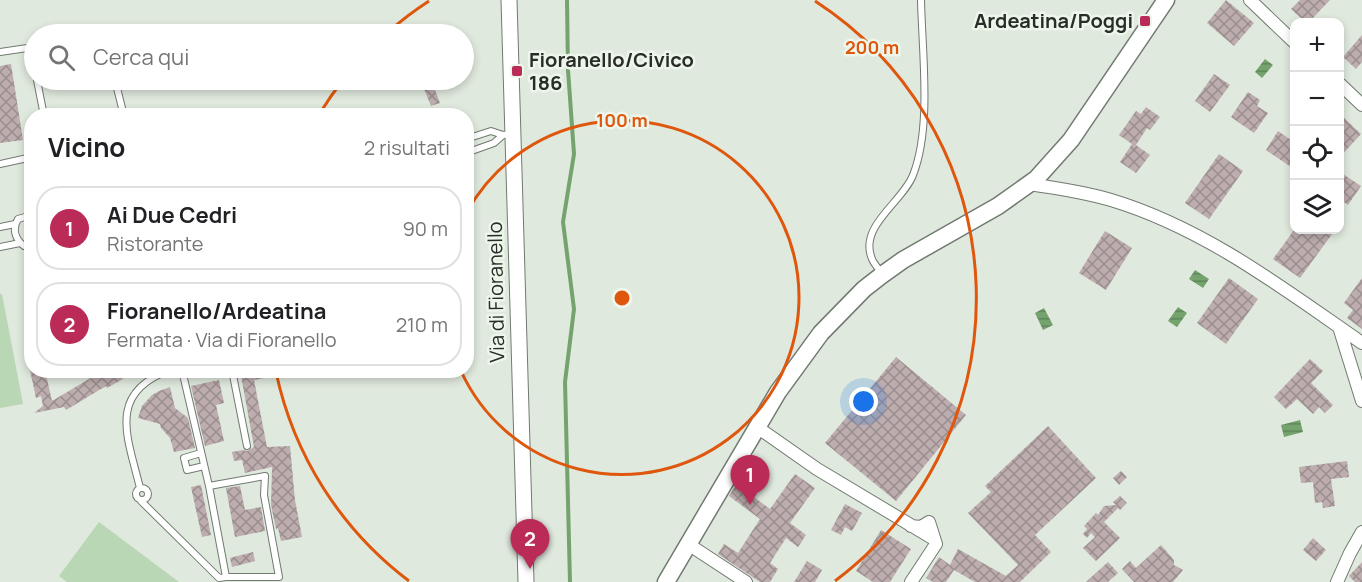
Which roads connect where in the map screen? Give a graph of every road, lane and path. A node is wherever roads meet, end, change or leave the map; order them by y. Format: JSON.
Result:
{"nodes":[{"id":1,"x":509,"y":0,"type":"edge"},
{"id":2,"x":921,"y":0,"type":"edge"},
{"id":3,"x":1166,"y":0,"type":"edge"},
{"id":4,"x":1250,"y":0,"type":"edge"},
{"id":5,"x":1290,"y":38,"type":"edge"},
{"id":6,"x":24,"y":48,"type":"edge"},
{"id":7,"x":0,"y":52,"type":"edge"},
{"id":8,"x":1344,"y":88,"type":"edge"},
{"id":9,"x":39,"y":90,"type":"edge"},
{"id":10,"x":118,"y":90,"type":"edge"},
{"id":11,"x":1362,"y":105,"type":"edge"},
{"id":12,"x":42,"y":108,"type":"edge"},
{"id":13,"x":122,"y":108,"type":"edge"},
{"id":14,"x":508,"y":134,"type":"junction"},
{"id":15,"x":474,"y":136,"type":"edge"},
{"id":16,"x":474,"y":150,"type":"edge"},
{"id":17,"x":24,"y":159,"type":"edge"},
{"id":18,"x":0,"y":164,"type":"edge"},
{"id":19,"x":1029,"y":184,"type":"junction"},
{"id":20,"x":24,"y":217,"type":"edge"},
{"id":21,"x":15,"y":224,"type":"junction"},
{"id":22,"x":0,"y":226,"type":"edge"},
{"id":23,"x":20,"y":243,"type":"junction"},
{"id":24,"x":24,"y":246,"type":"edge"},
{"id":25,"x":0,"y":250,"type":"edge"},
{"id":26,"x":882,"y":275,"type":"junction"},
{"id":27,"x":1339,"y":327,"type":"junction"},
{"id":28,"x":1362,"y":343,"type":"edge"},
{"id":29,"x":155,"y":378,"type":"edge"},
{"id":30,"x":184,"y":378,"type":"edge"},
{"id":31,"x":234,"y":378,"type":"edge"},
{"id":32,"x":1362,"y":401,"type":"edge"},
{"id":33,"x":757,"y":427,"type":"junction"},
{"id":34,"x":247,"y":446,"type":"dead end"},
{"id":35,"x":201,"y":453,"type":"junction"},
{"id":36,"x":204,"y":466,"type":"junction"},
{"id":37,"x":209,"y":486,"type":"junction"},
{"id":38,"x":1362,"y":532,"type":"edge"},
{"id":39,"x":688,"y":543,"type":"junction"},
{"id":40,"x":226,"y":578,"type":"junction"},
{"id":41,"x":526,"y":582,"type":"edge"},
{"id":42,"x":666,"y":582,"type":"edge"},
{"id":43,"x":746,"y":582,"type":"edge"},
{"id":44,"x":911,"y":582,"type":"edge"},
{"id":45,"x":1338,"y":582,"type":"edge"}],
"edges":[{"from":1,"to":14,"type":"street","name":"Via di Fioranello"},
{"from":2,"to":26,"type":"lane"},
{"from":3,"to":19,"type":"main road"},
{"from":4,"to":5,"type":"street"},
{"from":6,"to":7,"type":"lane"},
{"from":8,"to":11,"type":"street"},
{"from":9,"to":12,"type":"lane"},
{"from":10,"to":13,"type":"lane"},
{"from":14,"to":15,"type":"lane"},
{"from":14,"to":16,"type":"lane"},
{"from":14,"to":41,"type":"street","name":"Via di Fioranello"},
{"from":17,"to":18,"type":"lane"},
{"from":19,"to":26,"type":"main road"},
{"from":19,"to":27,"type":"street"},
{"from":20,"to":21,"type":"lane"},
{"from":21,"to":22,"type":"lane"},
{"from":21,"to":23,"type":"lane"},
{"from":23,"to":24,"type":"lane"},
{"from":23,"to":25,"type":"lane"},
{"from":26,"to":33,"type":"main road"},
{"from":27,"to":28,"type":"street"},
{"from":27,"to":32,"type":"street"},
{"from":29,"to":40,"type":"lane"},
{"from":30,"to":35,"type":"lane"},
{"from":31,"to":34,"type":"lane"},
{"from":33,"to":39,"type":"main road"},
{"from":33,"to":44,"type":"street"},
{"from":35,"to":36,"type":"lane"},
{"from":35,"to":36,"type":"lane"},
{"from":36,"to":37,"type":"lane"},
{"from":37,"to":40,"type":"lane"},
{"from":37,"to":40,"type":"lane"},
{"from":38,"to":45,"type":"street"},
{"from":39,"to":42,"type":"main road"},
{"from":39,"to":43,"type":"street"}]}
